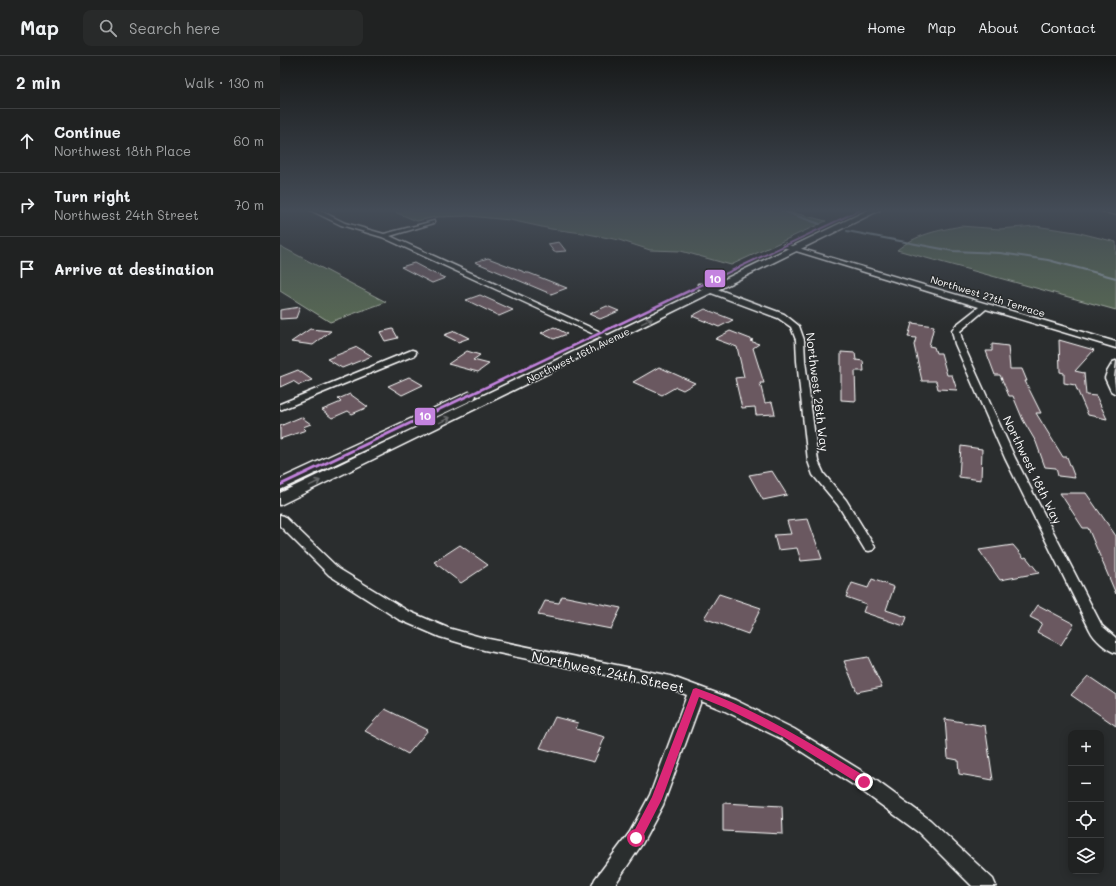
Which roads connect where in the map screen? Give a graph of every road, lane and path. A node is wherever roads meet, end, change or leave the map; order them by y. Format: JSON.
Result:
{"nodes":[{"id":1,"x":412,"y":249,"type":"edge"},
{"id":2,"x":780,"y":249,"type":"edge"},
{"id":3,"x":796,"y":249,"type":"joint"},
{"id":4,"x":706,"y":288,"type":"junction"},
{"id":5,"x":985,"y":306,"type":"junction"},
{"id":6,"x":607,"y":336,"type":"junction"},
{"id":7,"x":1116,"y":345,"type":"edge"},
{"id":8,"x":412,"y":354,"type":"dead end"},
{"id":9,"x":1116,"y":364,"type":"edge"},
{"id":10,"x":1116,"y":391,"type":"edge"},
{"id":11,"x":465,"y":404,"type":"junction"},
{"id":12,"x":280,"y":407,"type":"edge"},
{"id":13,"x":280,"y":485,"type":"edge"},
{"id":14,"x":280,"y":500,"type":"edge"},
{"id":15,"x":280,"y":519,"type":"edge"},
{"id":16,"x":869,"y":547,"type":"dead end"},
{"id":17,"x":1116,"y":647,"type":"edge"},
{"id":18,"x":696,"y":692,"type":"junction"},
{"id":19,"x":602,"y":886,"type":"edge"},
{"id":20,"x":986,"y":886,"type":"edge"}],
"edges":[{"from":1,"to":6,"type":"street"},
{"from":2,"to":4,"type":"main road","name":"Northwest 16th Avenue"},
{"from":3,"to":4,"type":"main road","name":"Northwest 16th Avenue"},
{"from":3,"to":5,"type":"street","name":"Northwest 27th Terrace"},
{"from":4,"to":6,"type":"main road","name":"Northwest 16th Avenue"},
{"from":4,"to":16,"type":"street","name":"Northwest 26th Way"},
{"from":5,"to":7,"type":"street","name":"Northwest 27th Terrace"},
{"from":5,"to":17,"type":"street","name":"Northwest 18th Way"},
{"from":6,"to":11,"type":"main road","name":"Northwest 16th Avenue"},
{"from":8,"to":12,"type":"street"},
{"from":9,"to":10,"type":"street"},
{"from":11,"to":13,"type":"main road","name":"Northwest 16th Avenue"},
{"from":14,"to":11,"type":"main road","name":"Northwest 16th Avenue","one_way":true},
{"from":15,"to":18,"type":"street","name":"Northwest 24th Street"},
{"from":18,"to":19,"type":"street"},
{"from":18,"to":20,"type":"street","name":"Northwest 24th Street"}]}
